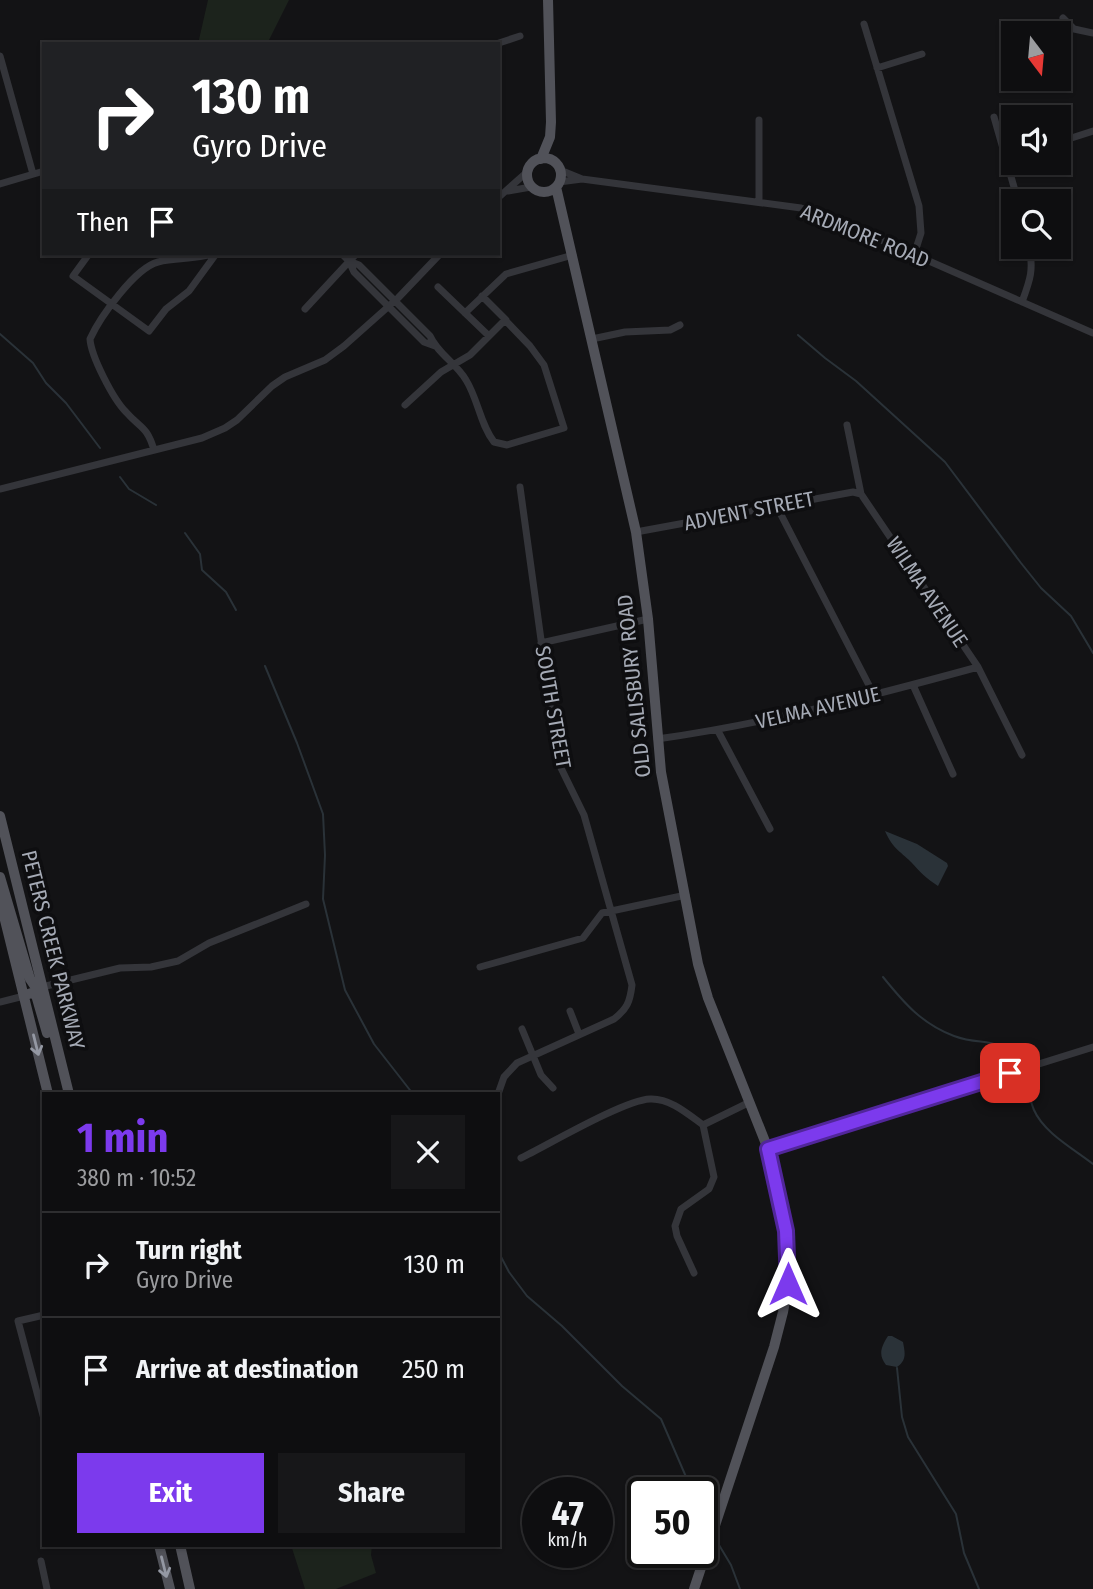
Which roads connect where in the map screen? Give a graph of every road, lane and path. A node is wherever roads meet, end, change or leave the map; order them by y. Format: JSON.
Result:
{"nodes":[{"id":1,"x":548,"y":0,"type":"edge"},
{"id":2,"x":1063,"y":19,"type":"dead end"},
{"id":3,"x":864,"y":24,"type":"dead end"},
{"id":4,"x":1093,"y":33,"type":"edge"},
{"id":5,"x":520,"y":36,"type":"dead end"},
{"id":6,"x":500,"y":43,"type":"edge"},
{"id":7,"x":922,"y":54,"type":"dead end"},
{"id":8,"x":0,"y":56,"type":"edge"},
{"id":9,"x":877,"y":68,"type":"junction"},
{"id":10,"x":994,"y":117,"type":"dead end"},
{"id":11,"x":759,"y":120,"type":"dead end"},
{"id":12,"x":1093,"y":131,"type":"edge"},
{"id":13,"x":1001,"y":135,"type":"edge"},
{"id":14,"x":550,"y":137,"type":"junction"},
{"id":15,"x":1071,"y":138,"type":"edge"},
{"id":16,"x":541,"y":159,"type":"junction"},
{"id":17,"x":558,"y":166,"type":"junction"},
{"id":18,"x":42,"y":172,"type":"edge"},
{"id":19,"x":527,"y":172,"type":"junction"},
{"id":20,"x":33,"y":174,"type":"junction"},
{"id":21,"x":582,"y":178,"type":"junction"},
{"id":22,"x":0,"y":184,"type":"edge"},
{"id":23,"x":558,"y":184,"type":"junction"},
{"id":24,"x":531,"y":187,"type":"junction"},
{"id":25,"x":507,"y":191,"type":"junction"},
{"id":26,"x":546,"y":192,"type":"junction"},
{"id":27,"x":500,"y":196,"type":"edge"},
{"id":28,"x":759,"y":201,"type":"junction"},
{"id":29,"x":562,"y":213,"type":"junction"},
{"id":30,"x":914,"y":254,"type":"junction"},
{"id":31,"x":573,"y":255,"type":"junction"},
{"id":32,"x":88,"y":256,"type":"edge"},
{"id":33,"x":148,"y":256,"type":"edge"},
{"id":34,"x":197,"y":256,"type":"edge"},
{"id":35,"x":213,"y":256,"type":"edge"},
{"id":36,"x":344,"y":256,"type":"edge"},
{"id":37,"x":354,"y":256,"type":"edge"},
{"id":38,"x":438,"y":256,"type":"edge"},
{"id":39,"x":1032,"y":259,"type":"edge"},
{"id":40,"x":349,"y":261,"type":"junction"},
{"id":41,"x":150,"y":264,"type":"junction"},
{"id":42,"x":438,"y":287,"type":"dead end"},
{"id":43,"x":482,"y":296,"type":"junction"},
{"id":44,"x":1022,"y":302,"type":"junction"},
{"id":45,"x":391,"y":304,"type":"junction"},
{"id":46,"x":113,"y":305,"type":"junction"},
{"id":47,"x":305,"y":309,"type":"dead end"},
{"id":48,"x":464,"y":313,"type":"junction"},
{"id":49,"x":506,"y":320,"type":"junction"},
{"id":50,"x":680,"y":325,"type":"dead end"},
{"id":51,"x":1093,"y":333,"type":"edge"},
{"id":52,"x":489,"y":336,"type":"junction"},
{"id":53,"x":592,"y":339,"type":"junction"},
{"id":54,"x":452,"y":364,"type":"junction"},
{"id":55,"x":405,"y":405,"type":"dead end"},
{"id":56,"x":848,"y":425,"type":"dead end"},
{"id":57,"x":154,"y":450,"type":"junction"},
{"id":58,"x":520,"y":487,"type":"dead end"},
{"id":59,"x":0,"y":489,"type":"edge"},
{"id":60,"x":861,"y":494,"type":"junction"},
{"id":61,"x":776,"y":505,"type":"junction"},
{"id":62,"x":636,"y":532,"type":"junction"},
{"id":63,"x":648,"y":619,"type":"junction"},
{"id":64,"x":541,"y":643,"type":"junction"},
{"id":65,"x":978,"y":667,"type":"junction"},
{"id":66,"x":913,"y":685,"type":"junction"},
{"id":67,"x":874,"y":695,"type":"junction"},
{"id":68,"x":718,"y":731,"type":"junction"},
{"id":69,"x":657,"y":739,"type":"junction"},
{"id":70,"x":1022,"y":755,"type":"dead end"},
{"id":71,"x":953,"y":774,"type":"dead end"},
{"id":72,"x":0,"y":816,"type":"edge"},
{"id":73,"x":770,"y":828,"type":"dead end"},
{"id":74,"x":0,"y":877,"type":"edge"},
{"id":75,"x":686,"y":895,"type":"junction"},
{"id":76,"x":0,"y":900,"type":"edge"},
{"id":77,"x":306,"y":904,"type":"dead end"},
{"id":78,"x":611,"y":910,"type":"junction"},
{"id":79,"x":480,"y":967,"type":"dead end"},
{"id":80,"x":42,"y":987,"type":"junction"},
{"id":81,"x":24,"y":996,"type":"junction"},
{"id":82,"x":0,"y":1002,"type":"edge"},
{"id":83,"x":570,"y":1011,"type":"dead end"},
{"id":84,"x":522,"y":1029,"type":"dead end"},
{"id":85,"x":579,"y":1034,"type":"junction"},
{"id":86,"x":1093,"y":1047,"type":"edge"},
{"id":87,"x":531,"y":1055,"type":"junction"},
{"id":88,"x":68,"y":1088,"type":"edge"},
{"id":89,"x":553,"y":1088,"type":"dead end"},
{"id":90,"x":48,"y":1092,"type":"edge"},
{"id":91,"x":499,"y":1092,"type":"edge"},
{"id":92,"x":750,"y":1102,"type":"junction"},
{"id":93,"x":703,"y":1125,"type":"junction"},
{"id":94,"x":768,"y":1149,"type":"junction"},
{"id":95,"x":521,"y":1158,"type":"dead end"},
{"id":96,"x":694,"y":1273,"type":"dead end"},
{"id":97,"x":42,"y":1315,"type":"edge"},
{"id":98,"x":42,"y":1411,"type":"edge"},
{"id":99,"x":160,"y":1547,"type":"edge"},
{"id":100,"x":180,"y":1547,"type":"edge"},
{"id":101,"x":41,"y":1561,"type":"dead end"},
{"id":102,"x":47,"y":1589,"type":"edge"},
{"id":103,"x":170,"y":1589,"type":"edge"},
{"id":104,"x":190,"y":1589,"type":"edge"},
{"id":105,"x":694,"y":1589,"type":"edge"}],
"edges":[{"from":1,"to":14,"type":"main road","name":"OLD SALISBURY ROAD"},
{"from":2,"to":4,"type":"street"},
{"from":3,"to":9,"type":"street"},
{"from":5,"to":6,"type":"street"},
{"from":7,"to":9,"type":"street"},
{"from":8,"to":20,"type":"street"},
{"from":9,"to":30,"type":"street"},
{"from":10,"to":13,"type":"street"},
{"from":11,"to":28,"type":"street"},
{"from":12,"to":15,"type":"street"},
{"from":14,"to":16,"type":"main road","name":"OLD SALISBURY ROAD"},
{"from":14,"to":17,"type":"main road","name":"OLD SALISBURY ROAD"},
{"from":16,"to":17,"type":"main road"},
{"from":16,"to":19,"type":"main road","name":"OLD SALISBURY ROAD"},
{"from":17,"to":21,"type":"street","name":"ARDMORE ROAD"},
{"from":17,"to":23,"type":"main road","name":"OLD SALISBURY ROAD"},
{"from":18,"to":20,"type":"street"},
{"from":19,"to":24,"type":"main road"},
{"from":19,"to":25,"type":"street"},
{"from":20,"to":22,"type":"street"},
{"from":21,"to":23,"type":"street","name":"ARDMORE ROAD"},
{"from":21,"to":28,"type":"street","name":"ARDMORE ROAD"},
{"from":23,"to":26,"type":"main road"},
{"from":23,"to":29,"type":"main road","name":"OLD SALISBURY ROAD"},
{"from":24,"to":25,"type":"street"},
{"from":24,"to":26,"type":"main road"},
{"from":25,"to":27,"type":"street"},
{"from":26,"to":29,"type":"main road","name":"OLD SALISBURY ROAD"},
{"from":28,"to":30,"type":"street","name":"ARDMORE ROAD"},
{"from":29,"to":31,"type":"main road","name":"OLD SALISBURY ROAD"},
{"from":30,"to":44,"type":"street","name":"ARDMORE ROAD"},
{"from":31,"to":43,"type":"street"},
{"from":31,"to":53,"type":"main road","name":"OLD SALISBURY ROAD"},
{"from":32,"to":46,"type":"street"},
{"from":33,"to":41,"type":"street"},
{"from":34,"to":41,"type":"street"},
{"from":35,"to":46,"type":"street"},
{"from":36,"to":40,"type":"street"},
{"from":37,"to":40,"type":"street"},
{"from":38,"to":45,"type":"street"},
{"from":39,"to":44,"type":"street"},
{"from":40,"to":45,"type":"street"},
{"from":40,"to":47,"type":"street"},
{"from":41,"to":46,"type":"street"},
{"from":42,"to":48,"type":"street"},
{"from":43,"to":48,"type":"street"},
{"from":43,"to":49,"type":"street"},
{"from":44,"to":51,"type":"street","name":"ARDMORE ROAD"},
{"from":45,"to":54,"type":"street"},
{"from":45,"to":57,"type":"street"},
{"from":46,"to":57,"type":"street"},
{"from":48,"to":52,"type":"street"},
{"from":49,"to":52,"type":"street"},
{"from":49,"to":54,"type":"street"},
{"from":50,"to":53,"type":"street"},
{"from":52,"to":54,"type":"street"},
{"from":53,"to":62,"type":"main road","name":"OLD SALISBURY ROAD"},
{"from":54,"to":55,"type":"street"},
{"from":56,"to":60,"type":"street","name":"WILMA AVENUE"},
{"from":57,"to":59,"type":"street"},
{"from":58,"to":64,"type":"street","name":"SOUTH STREET"},
{"from":60,"to":61,"type":"street","name":"ADVENT STREET"},
{"from":60,"to":65,"type":"street","name":"WILMA AVENUE"},
{"from":61,"to":62,"type":"street","name":"ADVENT STREET"},
{"from":61,"to":67,"type":"street"},
{"from":62,"to":63,"type":"main road","name":"OLD SALISBURY ROAD"},
{"from":63,"to":64,"type":"street"},
{"from":63,"to":69,"type":"main road","name":"OLD SALISBURY ROAD"},
{"from":64,"to":78,"type":"street","name":"SOUTH STREET"},
{"from":65,"to":66,"type":"street","name":"VELMA AVENUE"},
{"from":65,"to":70,"type":"street","name":"WILMA AVENUE"},
{"from":66,"to":67,"type":"street","name":"VELMA AVENUE"},
{"from":66,"to":71,"type":"street"},
{"from":67,"to":68,"type":"street","name":"VELMA AVENUE"},
{"from":68,"to":69,"type":"street","name":"VELMA AVENUE"},
{"from":68,"to":73,"type":"street"},
{"from":69,"to":75,"type":"main road","name":"OLD SALISBURY ROAD"},
{"from":72,"to":80,"type":"main road","name":"PETERS CREEK PARKWAY"},
{"from":74,"to":80,"type":"main road"},
{"from":75,"to":78,"type":"street"},
{"from":75,"to":92,"type":"main road","name":"OLD SALISBURY ROAD"},
{"from":76,"to":81,"type":"main road","name":"PETERS CREEK PARKWAY"},
{"from":77,"to":80,"type":"street"},
{"from":78,"to":79,"type":"street"},
{"from":78,"to":85,"type":"street","name":"SOUTH STREET"},
{"from":80,"to":88,"type":"main road","name":"PETERS CREEK PARKWAY"},
{"from":81,"to":82,"type":"street"},
{"from":81,"to":88,"type":"main road"},
{"from":81,"to":90,"type":"main road","name":"PETERS CREEK PARKWAY","one_way":true},
{"from":83,"to":85,"type":"street"},
{"from":84,"to":87,"type":"street"},
{"from":85,"to":87,"type":"street"},
{"from":86,"to":94,"type":"street"},
{"from":87,"to":89,"type":"street"},
{"from":87,"to":91,"type":"street"},
{"from":92,"to":93,"type":"street"},
{"from":92,"to":94,"type":"main road","name":"OLD SALISBURY ROAD"},
{"from":93,"to":95,"type":"street"},
{"from":93,"to":96,"type":"street"},
{"from":94,"to":105,"type":"main road","name":"OLD SALISBURY ROAD"},
{"from":97,"to":98,"type":"street"},
{"from":99,"to":103,"type":"main road","one_way":true},
{"from":100,"to":104,"type":"main road"},
{"from":101,"to":102,"type":"street"}]}
